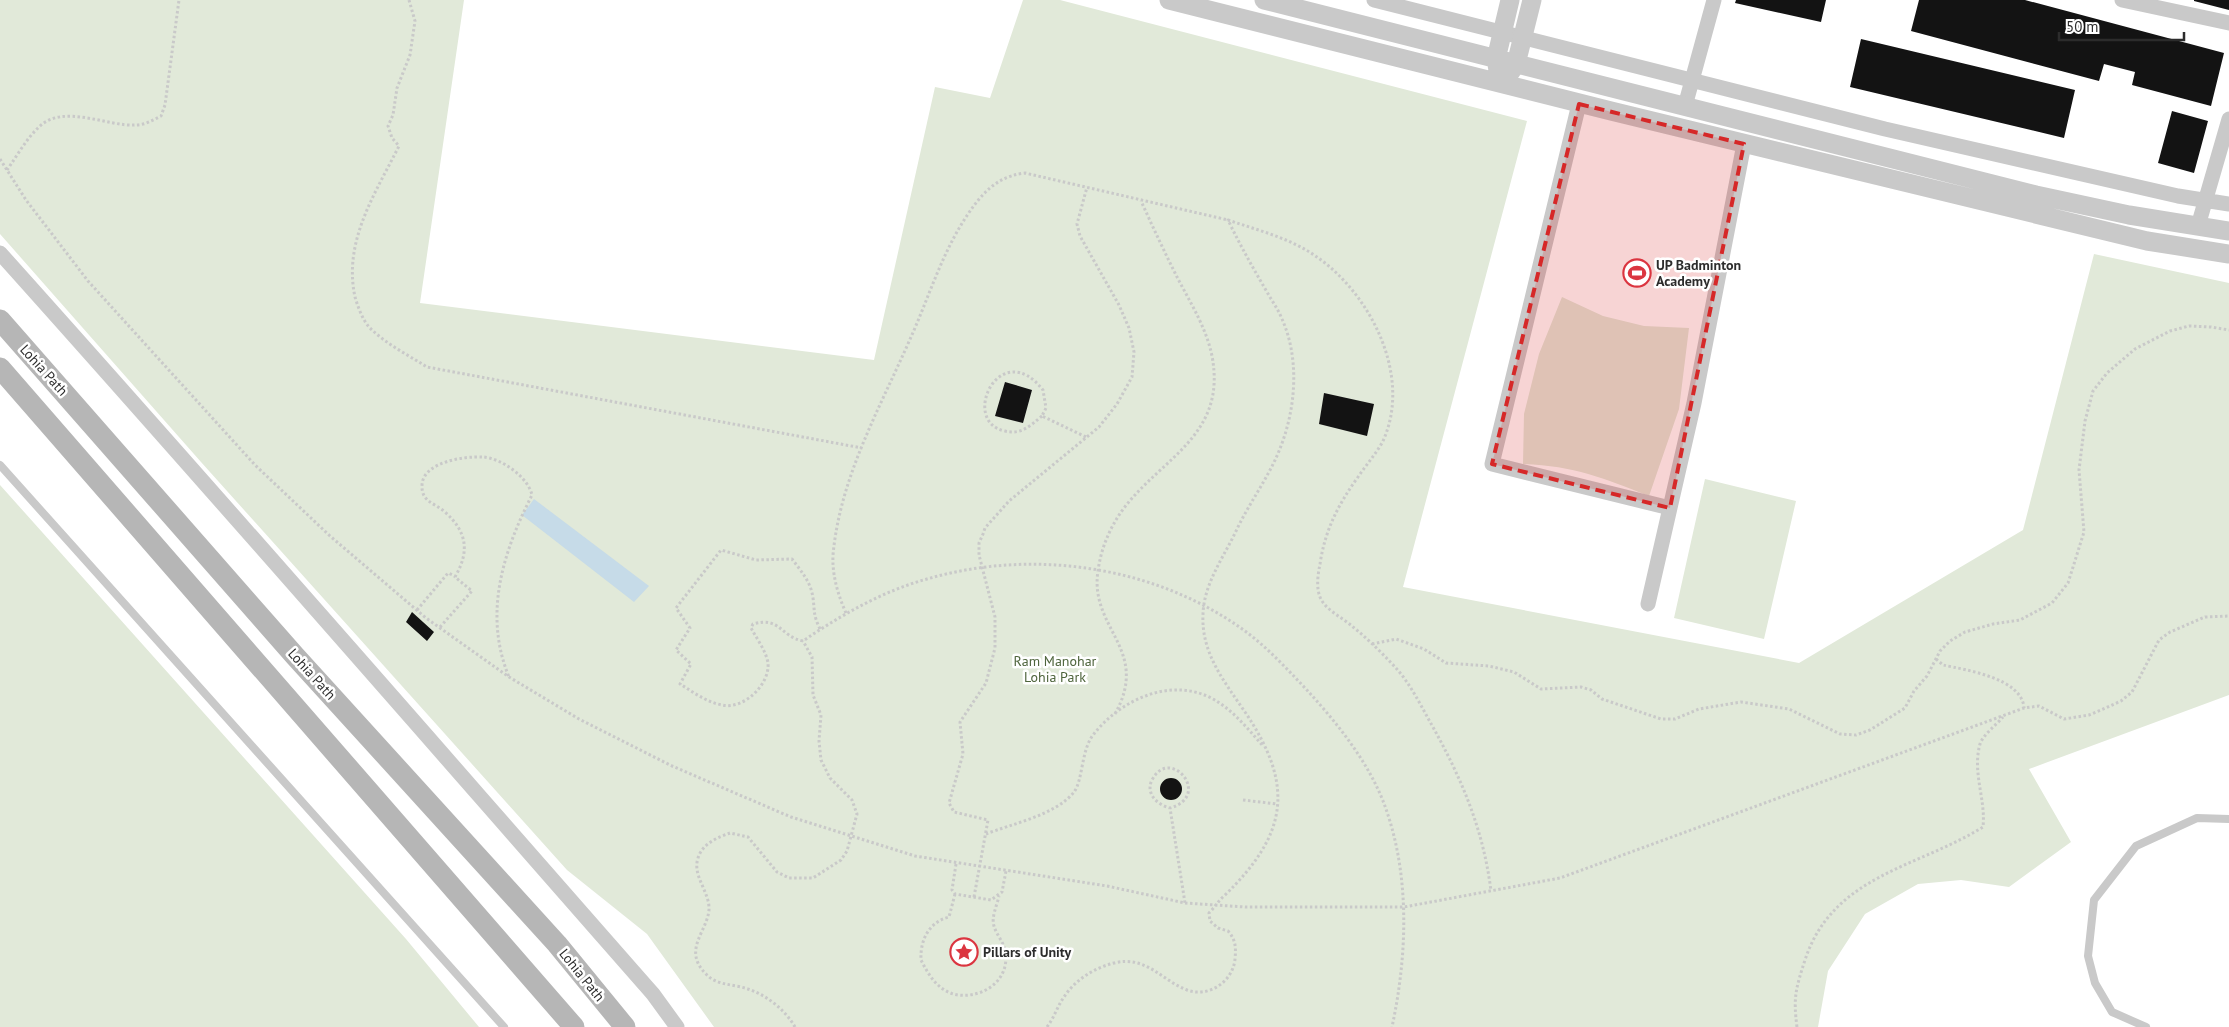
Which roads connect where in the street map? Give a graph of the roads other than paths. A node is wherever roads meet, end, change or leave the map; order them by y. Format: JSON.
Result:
{"nodes":[{"id":1,"x":1169,"y":0,"type":"edge"},
{"id":2,"x":1264,"y":0,"type":"edge"},
{"id":3,"x":1374,"y":0,"type":"edge"},
{"id":4,"x":1510,"y":0,"type":"edge"},
{"id":5,"x":1532,"y":0,"type":"edge"},
{"id":6,"x":1714,"y":0,"type":"edge"},
{"id":7,"x":2122,"y":0,"type":"edge"},
{"id":8,"x":2229,"y":23,"type":"edge"},
{"id":9,"x":1502,"y":32,"type":"junction"},
{"id":10,"x":1523,"y":38,"type":"junction"},
{"id":11,"x":1496,"y":59,"type":"junction"},
{"id":12,"x":1516,"y":64,"type":"junction"},
{"id":13,"x":1692,"y":80,"type":"junction"},
{"id":14,"x":1501,"y":84,"type":"junction"},
{"id":15,"x":1579,"y":104,"type":"junction"},
{"id":16,"x":1685,"y":106,"type":"junction"},
{"id":17,"x":2229,"y":119,"type":"edge"},
{"id":18,"x":1744,"y":144,"type":"junction"},
{"id":19,"x":2206,"y":200,"type":"junction"},
{"id":20,"x":2229,"y":204,"type":"edge"},
{"id":21,"x":2198,"y":226,"type":"junction"},
{"id":22,"x":2229,"y":231,"type":"edge"},
{"id":23,"x":0,"y":253,"type":"edge"},
{"id":24,"x":2229,"y":254,"type":"edge"},
{"id":25,"x":0,"y":320,"type":"edge"},
{"id":26,"x":0,"y":368,"type":"edge"},
{"id":27,"x":0,"y":465,"type":"edge"},
{"id":28,"x":1670,"y":508,"type":"junction"},
{"id":29,"x":1648,"y":604,"type":"dead end"},
{"id":30,"x":2229,"y":819,"type":"edge"},
{"id":31,"x":504,"y":1027,"type":"edge"},
{"id":32,"x":574,"y":1027,"type":"edge"},
{"id":33,"x":625,"y":1027,"type":"edge"},
{"id":34,"x":677,"y":1027,"type":"edge"},
{"id":35,"x":2146,"y":1027,"type":"edge"}],
"edges":[{"from":1,"to":14,"type":"street"},
{"from":2,"to":11,"type":"street"},
{"from":3,"to":9,"type":"street"},
{"from":4,"to":9,"type":"street"},
{"from":5,"to":10,"type":"street"},
{"from":6,"to":13,"type":"street"},
{"from":7,"to":8,"type":"street"},
{"from":9,"to":10,"type":"street"},
{"from":9,"to":11,"type":"street"},
{"from":10,"to":12,"type":"street"},
{"from":10,"to":13,"type":"street"},
{"from":11,"to":12,"type":"street"},
{"from":11,"to":14,"type":"street"},
{"from":12,"to":14,"type":"street"},
{"from":12,"to":16,"type":"street"},
{"from":13,"to":16,"type":"street"},
{"from":13,"to":19,"type":"street"},
{"from":14,"to":15,"type":"street"},
{"from":15,"to":18,"type":"street"},
{"from":15,"to":28,"type":"street"},
{"from":16,"to":21,"type":"street"},
{"from":17,"to":19,"type":"street"},
{"from":18,"to":24,"type":"street"},
{"from":18,"to":28,"type":"street"},
{"from":19,"to":20,"type":"street"},
{"from":19,"to":21,"type":"street"},
{"from":21,"to":22,"type":"street"},
{"from":23,"to":34,"type":"street"},
{"from":25,"to":33,"type":"main road","name":"Lohia Path"},
{"from":26,"to":32,"type":"main road"},
{"from":27,"to":31,"type":"lane"},
{"from":28,"to":29,"type":"street"},
{"from":30,"to":35,"type":"lane"}]}
